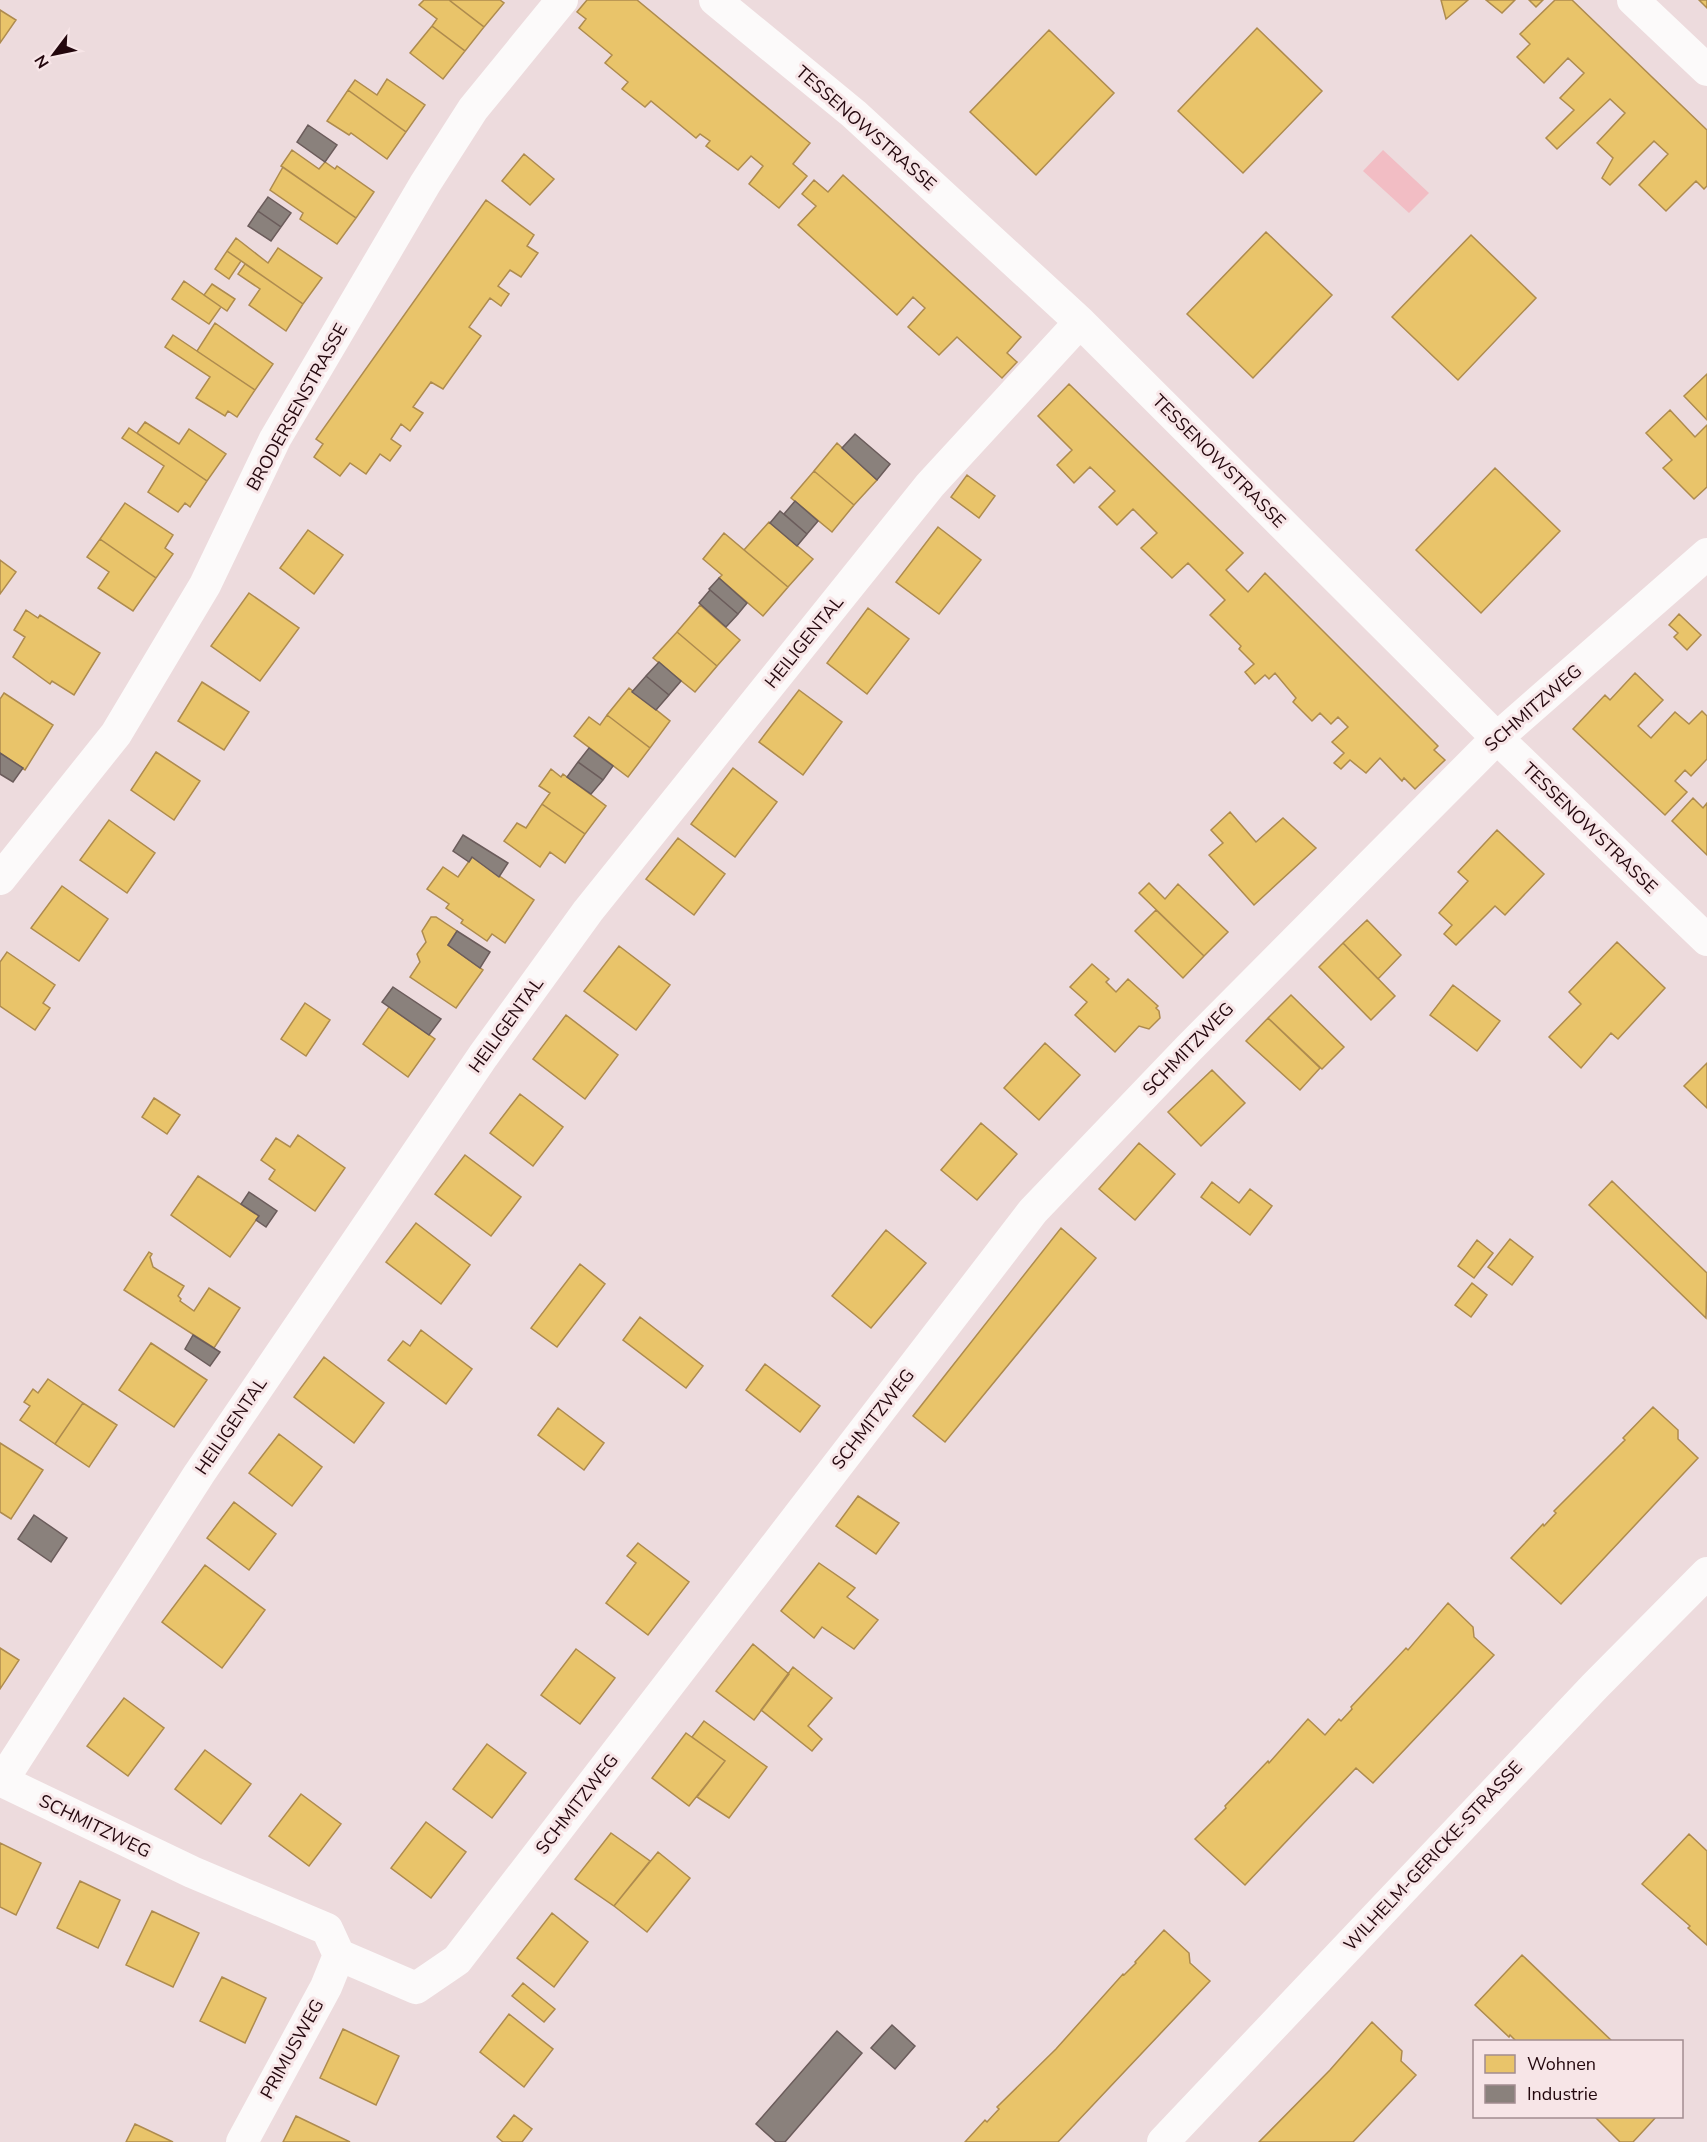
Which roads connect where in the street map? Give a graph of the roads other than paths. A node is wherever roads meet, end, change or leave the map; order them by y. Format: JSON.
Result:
{"nodes":[{"id":1,"x":562,"y":0,"type":"edge"},
{"id":2,"x":715,"y":0,"type":"edge"},
{"id":3,"x":1633,"y":0,"type":"edge"},
{"id":4,"x":1707,"y":70,"type":"edge"},
{"id":5,"x":1080,"y":322,"type":"junction"},
{"id":6,"x":1707,"y":554,"type":"edge"},
{"id":7,"x":1497,"y":738,"type":"junction"},
{"id":8,"x":0,"y":879,"type":"edge"},
{"id":9,"x":1707,"y":940,"type":"edge"},
{"id":10,"x":1707,"y":1573,"type":"edge"},
{"id":11,"x":1,"y":1780,"type":"edge"},
{"id":12,"x":339,"y":1955,"type":"junction"},
{"id":13,"x":242,"y":2142,"type":"edge"},
{"id":14,"x":1163,"y":2142,"type":"edge"}],
"edges":[{"from":1,"to":8,"type":"street","name":"BRODERSENSTRASSE"},
{"from":2,"to":5,"type":"street","name":"TESSENOWSTRASSE"},
{"from":3,"to":4,"type":"street"},
{"from":5,"to":7,"type":"street","name":"TESSENOWSTRASSE"},
{"from":5,"to":11,"type":"street","name":"HEILIGENTAL"},
{"from":6,"to":7,"type":"street","name":"SCHMITZWEG"},
{"from":7,"to":9,"type":"street","name":"TESSENOWSTRASSE"},
{"from":7,"to":12,"type":"street","name":"SCHMITZWEG"},
{"from":10,"to":14,"type":"street","name":"WILHELM-GERICKE-STRASSE"},
{"from":11,"to":12,"type":"street","name":"SCHMITZWEG"},
{"from":12,"to":13,"type":"street","name":"PRIMUSWEG"}]}
